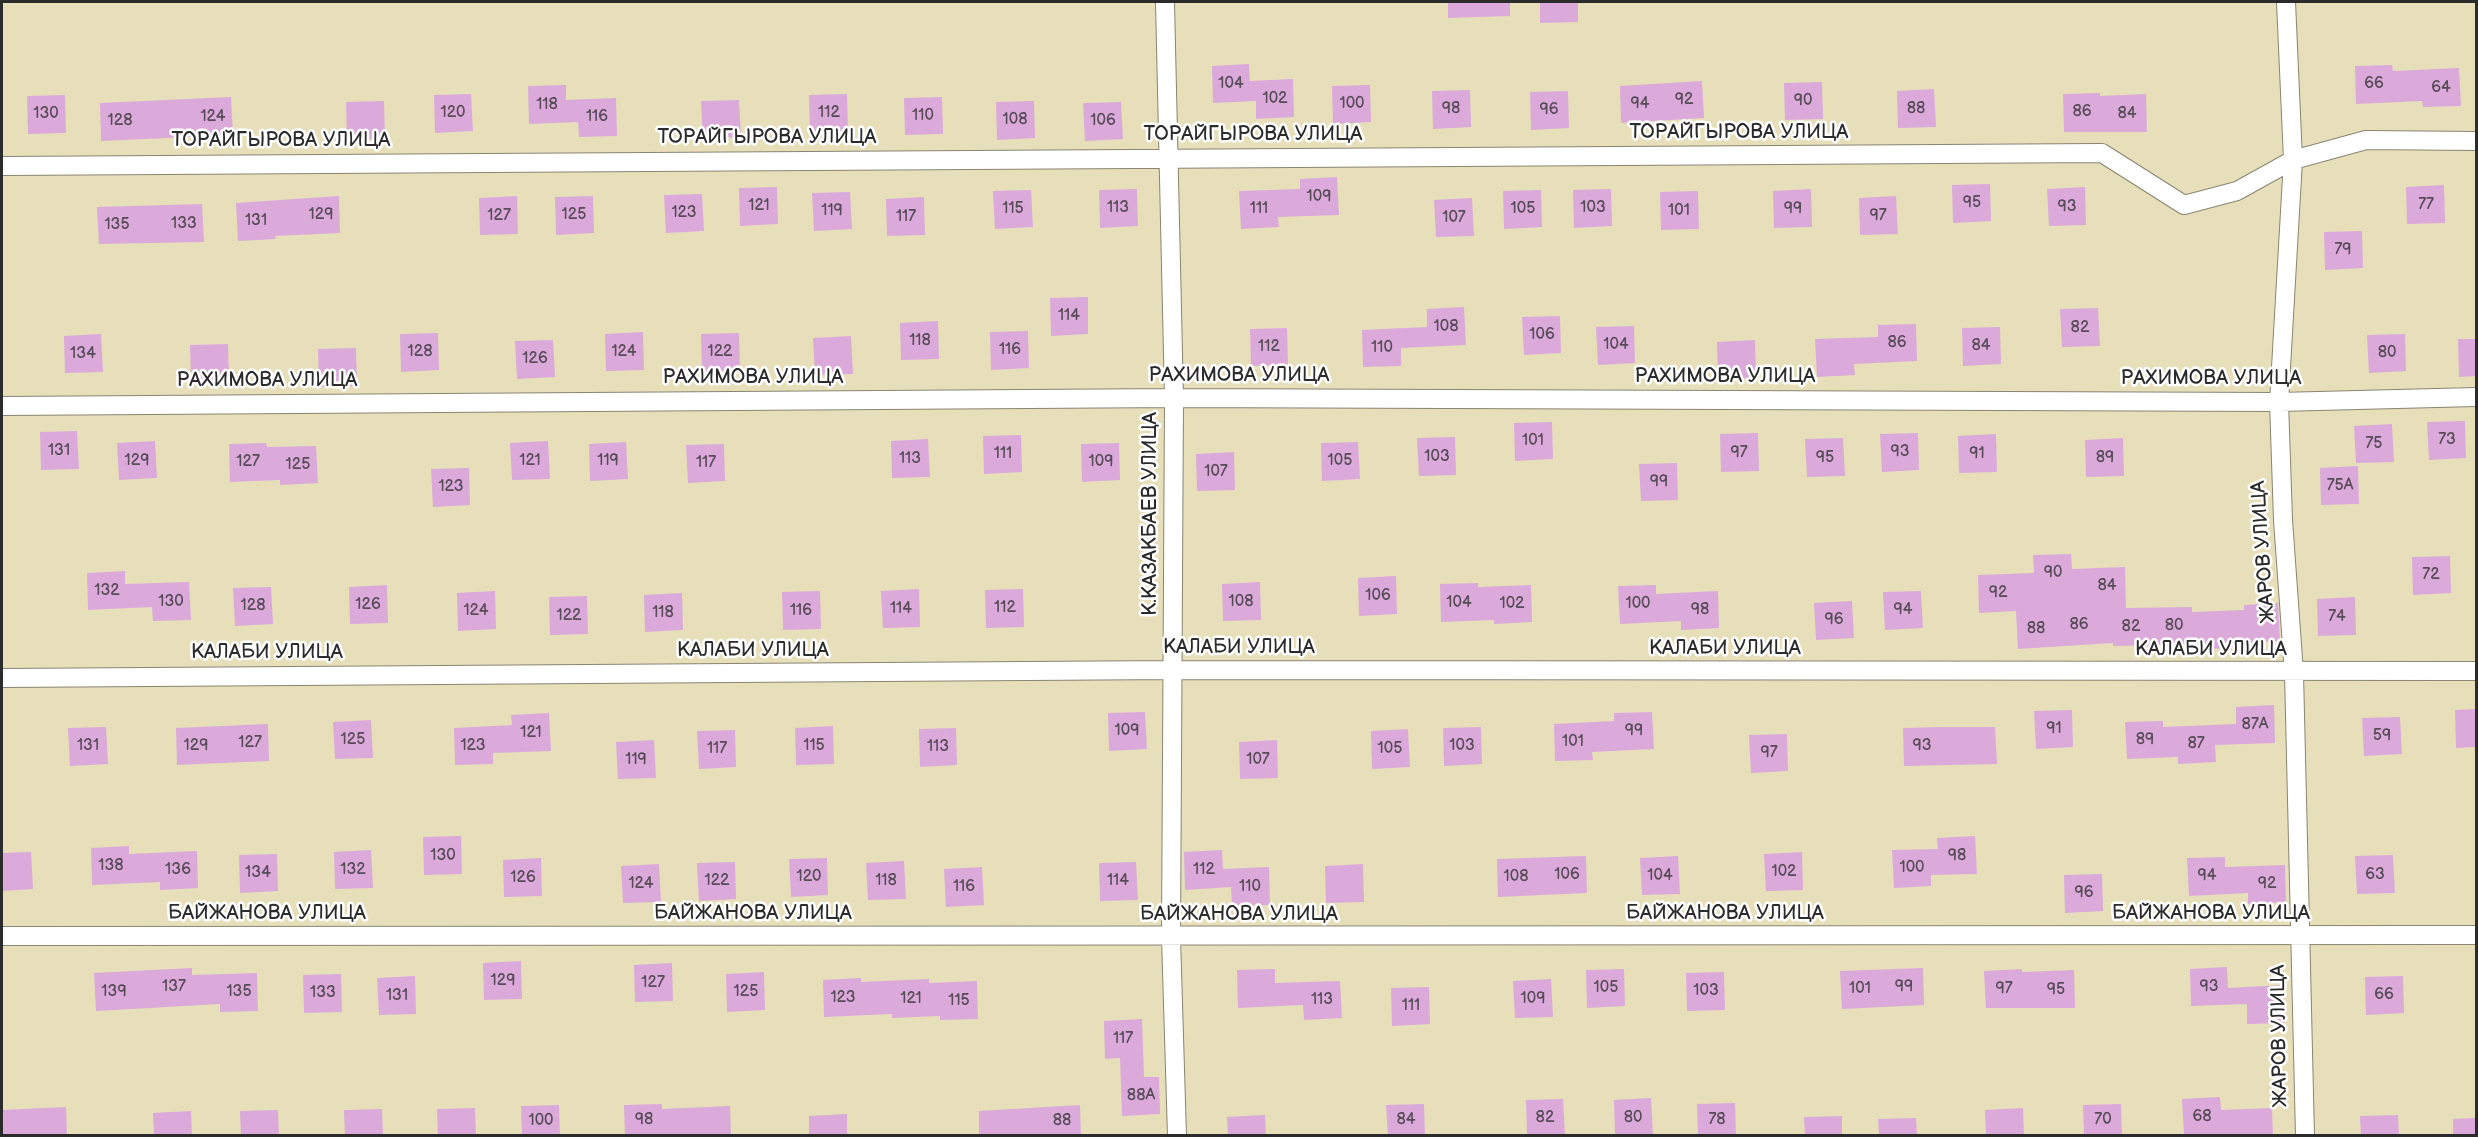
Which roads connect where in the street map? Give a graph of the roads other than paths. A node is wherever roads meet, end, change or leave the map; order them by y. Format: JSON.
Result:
{"nodes":[{"id":1,"x":1165,"y":2,"type":"edge"},
{"id":2,"x":2286,"y":2,"type":"edge"},
{"id":3,"x":2476,"y":141,"type":"edge"},
{"id":4,"x":1167,"y":158,"type":"junction"},
{"id":5,"x":2293,"y":160,"type":"junction"},
{"id":6,"x":2,"y":165,"type":"edge"},
{"id":7,"x":2476,"y":397,"type":"edge"},
{"id":8,"x":1174,"y":398,"type":"junction"},
{"id":9,"x":2278,"y":402,"type":"junction"},
{"id":10,"x":2,"y":406,"type":"edge"},
{"id":11,"x":1173,"y":670,"type":"junction"},
{"id":12,"x":2476,"y":671,"type":"edge"},
{"id":13,"x":2294,"y":673,"type":"junction"},
{"id":14,"x":2,"y":678,"type":"edge"},
{"id":15,"x":2476,"y":935,"type":"edge"},
{"id":16,"x":2,"y":936,"type":"edge"},
{"id":17,"x":1171,"y":937,"type":"junction"},
{"id":18,"x":2300,"y":937,"type":"junction"},
{"id":19,"x":1177,"y":1136,"type":"edge"},
{"id":20,"x":2305,"y":1136,"type":"edge"}],
"edges":[{"from":1,"to":4,"type":"street","name":"К.КАЗАКБАЕВ УЛИЦА"},
{"from":2,"to":5,"type":"street","name":"ЖАРОВ УЛИЦА"},
{"from":3,"to":5,"type":"street","name":"ТОРАЙГЫРОВА УЛИЦА"},
{"from":4,"to":5,"type":"street","name":"ТОРАЙГЫРОВА УЛИЦА"},
{"from":4,"to":6,"type":"street","name":"ТОРАЙГЫРОВА УЛИЦА"},
{"from":4,"to":8,"type":"street","name":"К.КАЗАКБАЕВ УЛИЦА"},
{"from":5,"to":9,"type":"street","name":"ЖАРОВ УЛИЦА"},
{"from":7,"to":9,"type":"street","name":"РАХИМОВА УЛИЦА"},
{"from":8,"to":9,"type":"street","name":"РАХИМОВА УЛИЦА"},
{"from":8,"to":10,"type":"street","name":"РАХИМОВА УЛИЦА"},
{"from":8,"to":11,"type":"street","name":"К.КАЗАКБАЕВ УЛИЦА"},
{"from":9,"to":13,"type":"street","name":"ЖАРОВ УЛИЦА"},
{"from":11,"to":13,"type":"street","name":"КАЛАБИ УЛИЦА"},
{"from":11,"to":14,"type":"street","name":"КАЛАБИ УЛИЦА"},
{"from":11,"to":17,"type":"street","name":"К.КАЗАКБАЕВ УЛИЦА"},
{"from":12,"to":13,"type":"street","name":"КАЛАБИ УЛИЦА"},
{"from":13,"to":18,"type":"street","name":"ЖАРОВ УЛИЦА"},
{"from":15,"to":18,"type":"street","name":"БАЙЖАНОВА УЛИЦА"},
{"from":16,"to":17,"type":"street","name":"БАЙЖАНОВА УЛИЦА"},
{"from":17,"to":18,"type":"street","name":"БАЙЖАНОВА УЛИЦА"},
{"from":17,"to":19,"type":"street","name":"К.КАЗАКБАЕВ УЛИЦА"},
{"from":18,"to":20,"type":"street","name":"ЖАРОВ УЛИЦА"}]}
